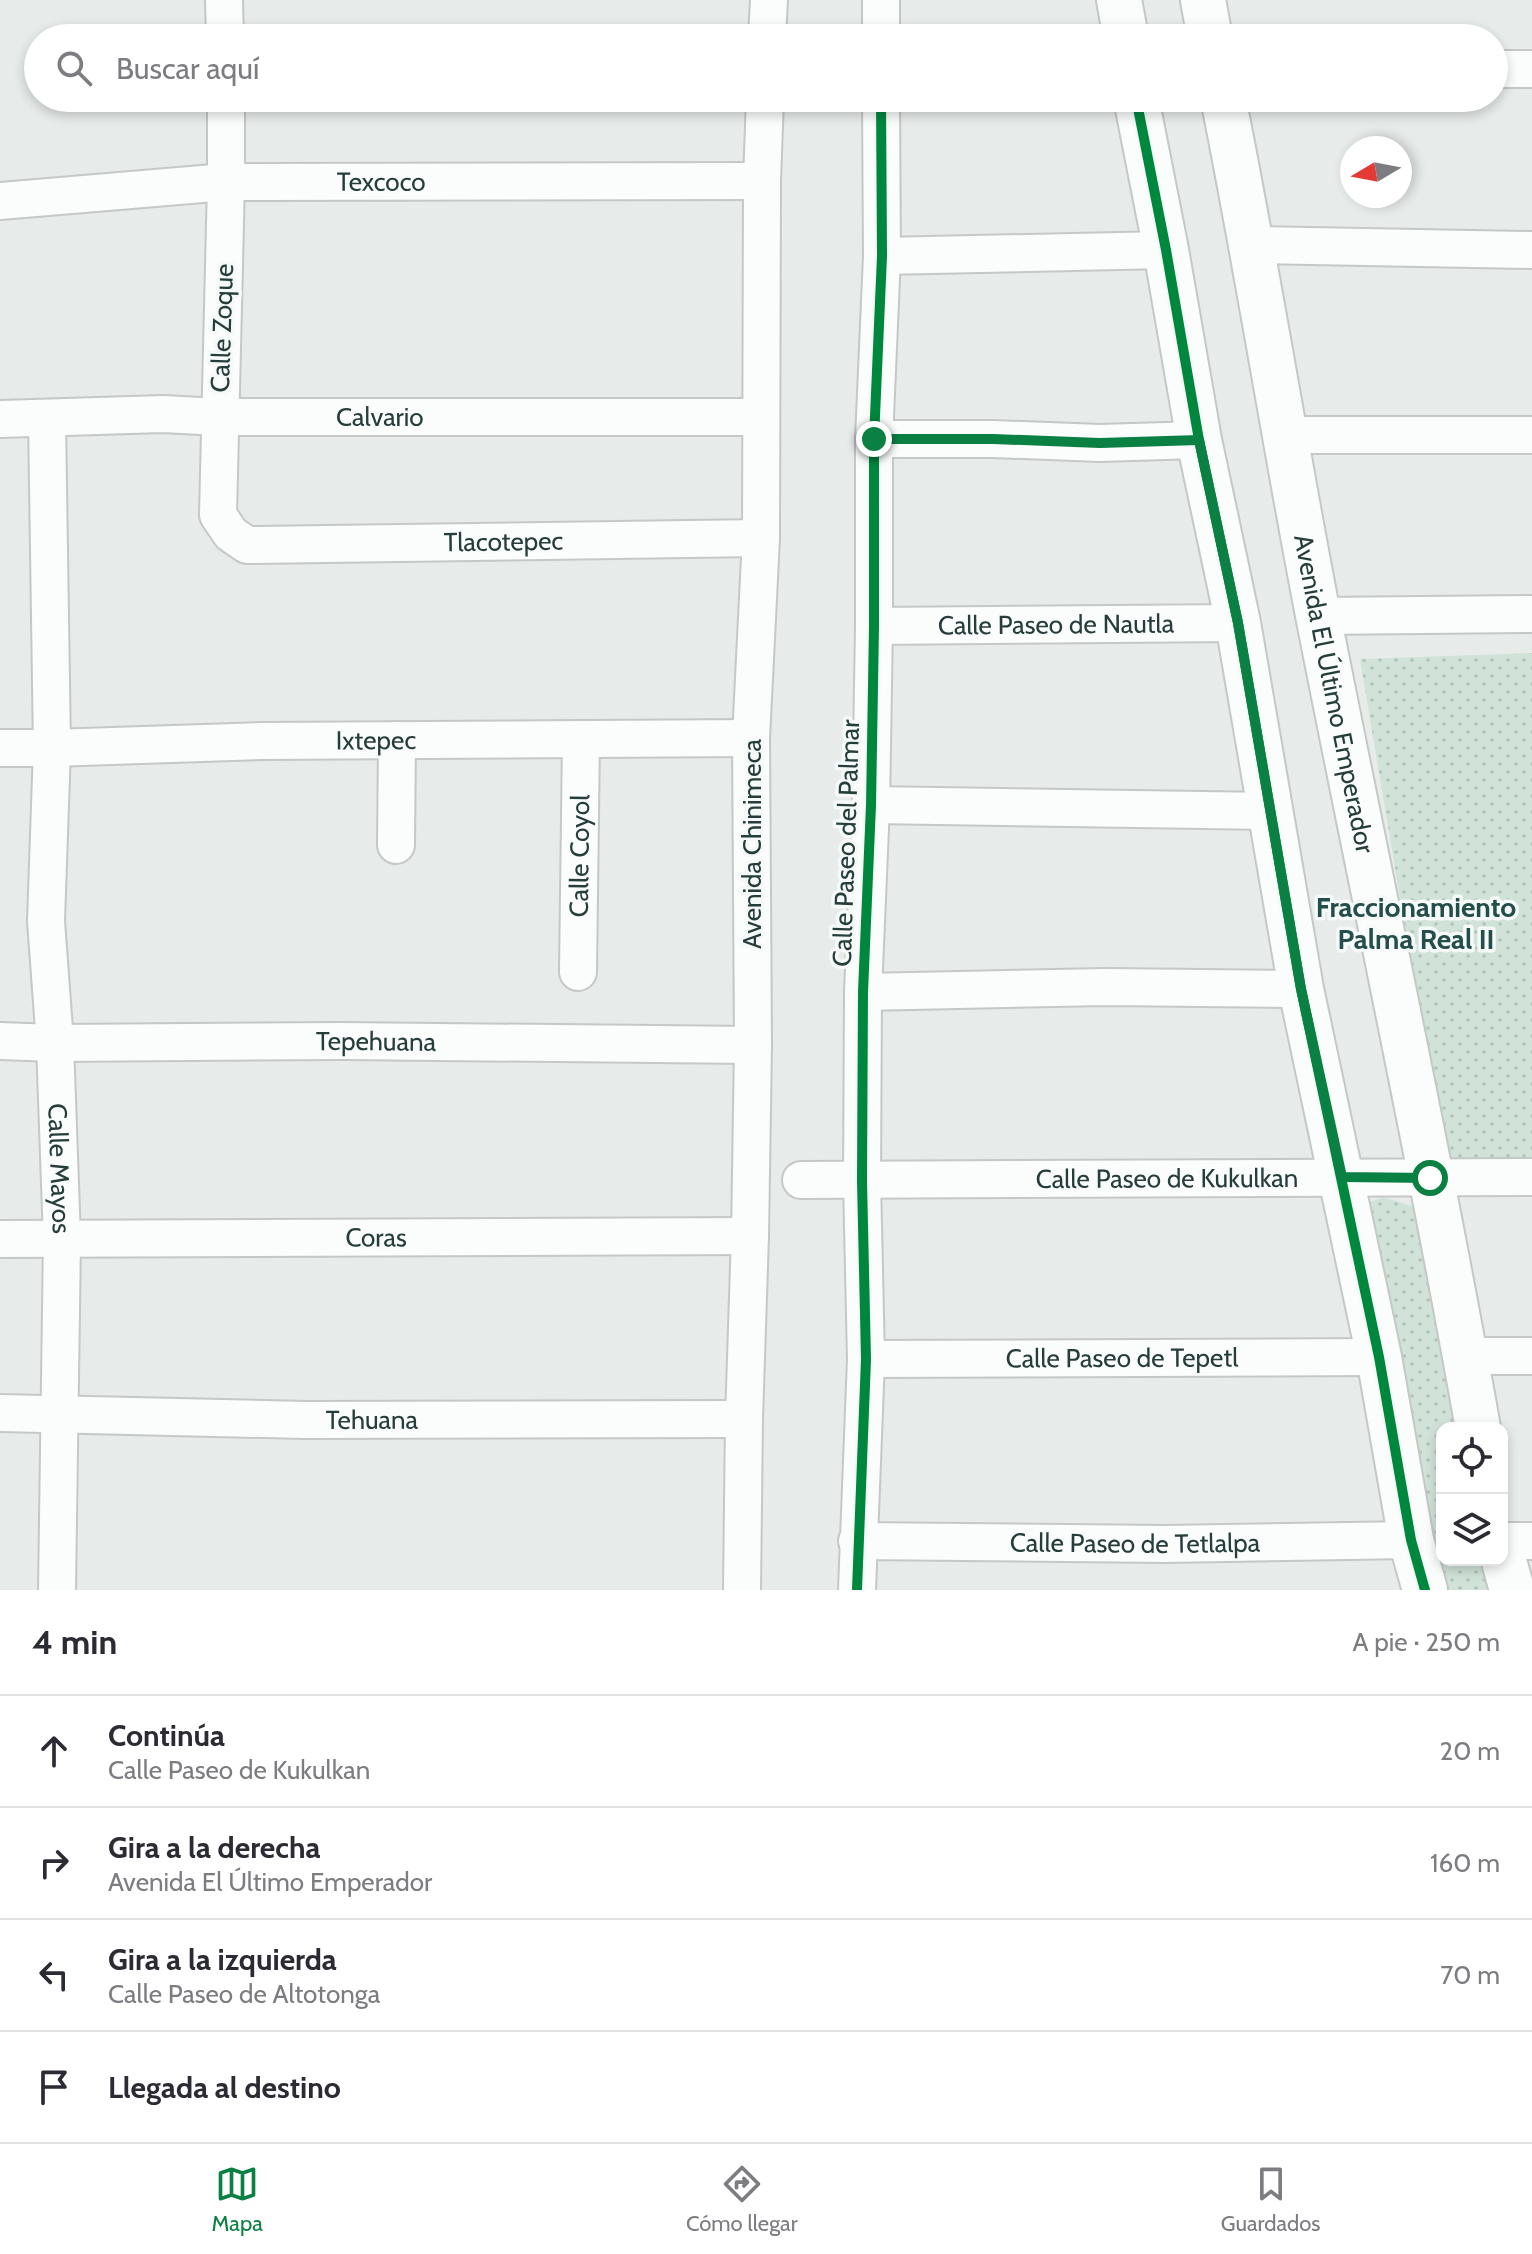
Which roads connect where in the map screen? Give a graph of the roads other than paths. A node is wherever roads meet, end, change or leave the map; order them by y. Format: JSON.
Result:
{"nodes":[{"id":1,"x":224,"y":0,"type":"edge"},
{"id":2,"x":769,"y":0,"type":"edge"},
{"id":3,"x":881,"y":0,"type":"edge"},
{"id":4,"x":1119,"y":0,"type":"edge"},
{"id":5,"x":1203,"y":0,"type":"edge"},
{"id":6,"x":225,"y":24,"type":"edge"},
{"id":7,"x":768,"y":24,"type":"edge"},
{"id":8,"x":881,"y":24,"type":"edge"},
{"id":9,"x":1123,"y":24,"type":"edge"},
{"id":10,"x":1207,"y":24,"type":"edge"},
{"id":11,"x":1508,"y":69,"type":"edge"},
{"id":12,"x":1532,"y":69,"type":"edge"},
{"id":13,"x":226,"y":112,"type":"edge"},
{"id":14,"x":764,"y":112,"type":"edge"},
{"id":15,"x":881,"y":112,"type":"edge"},
{"id":16,"x":1139,"y":112,"type":"edge"},
{"id":17,"x":1226,"y":112,"type":"edge"},
{"id":18,"x":762,"y":181,"type":"junction"},
{"id":19,"x":226,"y":182,"type":"junction"},
{"id":20,"x":0,"y":201,"type":"edge"},
{"id":21,"x":1252,"y":245,"type":"junction"},
{"id":22,"x":1166,"y":250,"type":"junction"},
{"id":23,"x":1532,"y":250,"type":"edge"},
{"id":24,"x":882,"y":256,"type":"junction"},
{"id":25,"x":219,"y":417,"type":"junction"},
{"id":26,"x":761,"y":417,"type":"junction"},
{"id":27,"x":0,"y":419,"type":"edge"},
{"id":28,"x":47,"y":419,"type":"junction"},
{"id":29,"x":1284,"y":435,"type":"junction"},
{"id":30,"x":1532,"y":435,"type":"edge"},
{"id":31,"x":874,"y":439,"type":"junction"},
{"id":32,"x":1199,"y":440,"type":"junction"},
{"id":33,"x":761,"y":538,"type":"junction"},
{"id":34,"x":247,"y":545,"type":"joint"},
{"id":35,"x":1532,"y":614,"type":"edge"},
{"id":36,"x":1318,"y":616,"type":"junction"},
{"id":37,"x":1238,"y":623,"type":"junction"},
{"id":38,"x":874,"y":626,"type":"junction"},
{"id":39,"x":751,"y":738,"type":"junction"},
{"id":40,"x":581,"y":739,"type":"junction"},
{"id":41,"x":397,"y":740,"type":"junction"},
{"id":42,"x":0,"y":748,"type":"edge"},
{"id":43,"x":52,"y":748,"type":"junction"},
{"id":44,"x":871,"y":805,"type":"junction"},
{"id":45,"x":1270,"y":811,"type":"junction"},
{"id":46,"x":396,"y":845,"type":"dead end"},
{"id":47,"x":578,"y":972,"type":"dead end"},
{"id":48,"x":1301,"y":989,"type":"junction"},
{"id":49,"x":863,"y":992,"type":"junction"},
{"id":50,"x":0,"y":1041,"type":"edge"},
{"id":51,"x":55,"y":1043,"type":"junction"},
{"id":52,"x":753,"y":1045,"type":"junction"},
{"id":53,"x":1342,"y":1177,"type":"junction"},
{"id":54,"x":1532,"y":1177,"type":"edge"},
{"id":55,"x":1430,"y":1178,"type":"junction"},
{"id":56,"x":801,"y":1180,"type":"dead end"},
{"id":57,"x":862,"y":1181,"type":"junction"},
{"id":58,"x":750,"y":1236,"type":"junction"},
{"id":59,"x":0,"y":1239,"type":"edge"},
{"id":60,"x":62,"y":1240,"type":"junction"},
{"id":61,"x":1466,"y":1356,"type":"junction"},
{"id":62,"x":1532,"y":1356,"type":"edge"},
{"id":63,"x":1379,"y":1357,"type":"junction"},
{"id":64,"x":866,"y":1359,"type":"junction"},
{"id":65,"x":0,"y":1413,"type":"edge"},
{"id":66,"x":58,"y":1413,"type":"junction"},
{"id":67,"x":744,"y":1419,"type":"junction"},
{"id":68,"x":1477,"y":1422,"type":"edge"},
{"id":69,"x":1411,"y":1540,"type":"junction"},
{"id":70,"x":857,"y":1541,"type":"junction"},
{"id":71,"x":1508,"y":1541,"type":"edge"},
{"id":72,"x":1532,"y":1541,"type":"edge"},
{"id":73,"x":1505,"y":1566,"type":"edge"},
{"id":74,"x":57,"y":1590,"type":"edge"},
{"id":75,"x":742,"y":1590,"type":"edge"},
{"id":76,"x":857,"y":1590,"type":"edge"},
{"id":77,"x":1425,"y":1590,"type":"edge"},
{"id":78,"x":1512,"y":1590,"type":"edge"}],
"edges":[{"from":1,"to":6,"type":"street"},
{"from":2,"to":7,"type":"street"},
{"from":3,"to":8,"type":"street"},
{"from":4,"to":9,"type":"street"},
{"from":5,"to":10,"type":"street"},
{"from":11,"to":12,"type":"street"},
{"from":13,"to":19,"type":"street","name":"Calle Zoque"},
{"from":14,"to":18,"type":"street","name":"Avenida Chinimeca"},
{"from":15,"to":24,"type":"street","name":"Calle Paseo del Palmar"},
{"from":16,"to":22,"type":"street"},
{"from":17,"to":21,"type":"street","name":"Avenida El Último Emperador"},
{"from":18,"to":19,"type":"street","name":"Texcoco"},
{"from":18,"to":26,"type":"street","name":"Avenida Chinimeca"},
{"from":19,"to":20,"type":"street","name":"Texcoco"},
{"from":19,"to":25,"type":"street","name":"Calle Zoque"},
{"from":21,"to":23,"type":"street"},
{"from":21,"to":29,"type":"street","name":"Avenida El Último Emperador"},
{"from":22,"to":24,"type":"street"},
{"from":22,"to":32,"type":"street"},
{"from":24,"to":31,"type":"street","name":"Calle Paseo del Palmar"},
{"from":25,"to":26,"type":"street","name":"Calvario"},
{"from":25,"to":28,"type":"street","name":"Calvario"},
{"from":25,"to":34,"type":"street","name":"Calle Zoque"},
{"from":26,"to":33,"type":"street","name":"Avenida Chinimeca"},
{"from":27,"to":28,"type":"street","name":"Calvario"},
{"from":28,"to":43,"type":"street","name":"Calle Mayos"},
{"from":29,"to":30,"type":"street"},
{"from":29,"to":36,"type":"street","name":"Avenida El Último Emperador"},
{"from":31,"to":32,"type":"street"},
{"from":31,"to":38,"type":"street","name":"Calle Paseo del Palmar"},
{"from":32,"to":37,"type":"street"},
{"from":33,"to":34,"type":"street","name":"Tlacotepec"},
{"from":33,"to":39,"type":"street","name":"Avenida Chinimeca"},
{"from":35,"to":36,"type":"street"},
{"from":36,"to":55,"type":"street","name":"Avenida El Último Emperador"},
{"from":37,"to":38,"type":"street","name":"Calle Paseo de Nautla"},
{"from":37,"to":45,"type":"street"},
{"from":38,"to":44,"type":"street","name":"Calle Paseo del Palmar"},
{"from":39,"to":40,"type":"street","name":"Ixtepec"},
{"from":39,"to":52,"type":"street","name":"Avenida Chinimeca"},
{"from":40,"to":41,"type":"street","name":"Ixtepec"},
{"from":40,"to":47,"type":"street","name":"Calle Coyol"},
{"from":41,"to":43,"type":"street","name":"Ixtepec"},
{"from":41,"to":46,"type":"street"},
{"from":42,"to":43,"type":"street","name":"Ixtepec"},
{"from":43,"to":51,"type":"street","name":"Calle Mayos"},
{"from":44,"to":45,"type":"street"},
{"from":44,"to":49,"type":"street","name":"Calle Paseo del Palmar"},
{"from":45,"to":48,"type":"street"},
{"from":48,"to":49,"type":"street"},
{"from":48,"to":53,"type":"street"},
{"from":49,"to":57,"type":"street","name":"Calle Paseo del Palmar"},
{"from":50,"to":51,"type":"street","name":"Tepehuana"},
{"from":51,"to":52,"type":"street","name":"Tepehuana"},
{"from":51,"to":60,"type":"street","name":"Calle Mayos"},
{"from":52,"to":58,"type":"street","name":"Avenida Chinimeca"},
{"from":53,"to":55,"type":"street","name":"Calle Paseo de Kukulkan"},
{"from":53,"to":57,"type":"street","name":"Calle Paseo de Kukulkan"},
{"from":53,"to":63,"type":"street"},
{"from":54,"to":55,"type":"street","name":"Calle Paseo de Kukulkan"},
{"from":55,"to":61,"type":"street","name":"Avenida El Último Emperador"},
{"from":56,"to":57,"type":"street","name":"Calle Paseo de Kukulkan"},
{"from":57,"to":64,"type":"street","name":"Calle Paseo del Palmar"},
{"from":58,"to":60,"type":"street","name":"Coras"},
{"from":58,"to":67,"type":"street","name":"Avenida Chinimeca"},
{"from":59,"to":60,"type":"street","name":"Coras"},
{"from":60,"to":66,"type":"street","name":"Calle Mayos"},
{"from":61,"to":62,"type":"street"},
{"from":61,"to":68,"type":"street","name":"Avenida El Último Emperador"},
{"from":63,"to":64,"type":"street","name":"Calle Paseo de Tepetl"},
{"from":63,"to":69,"type":"street"},
{"from":64,"to":70,"type":"street","name":"Calle Paseo del Palmar"},
{"from":65,"to":66,"type":"street","name":"Tehuana"},
{"from":66,"to":67,"type":"street","name":"Tehuana"},
{"from":66,"to":74,"type":"street","name":"Calle Mayos"},
{"from":67,"to":75,"type":"street","name":"Avenida Chinimeca"},
{"from":69,"to":70,"type":"street","name":"Calle Paseo de Tetlalpa"},
{"from":69,"to":77,"type":"street"},
{"from":70,"to":76,"type":"street","name":"Calle Paseo del Palmar"},
{"from":71,"to":72,"type":"street"},
{"from":73,"to":78,"type":"street"}]}
